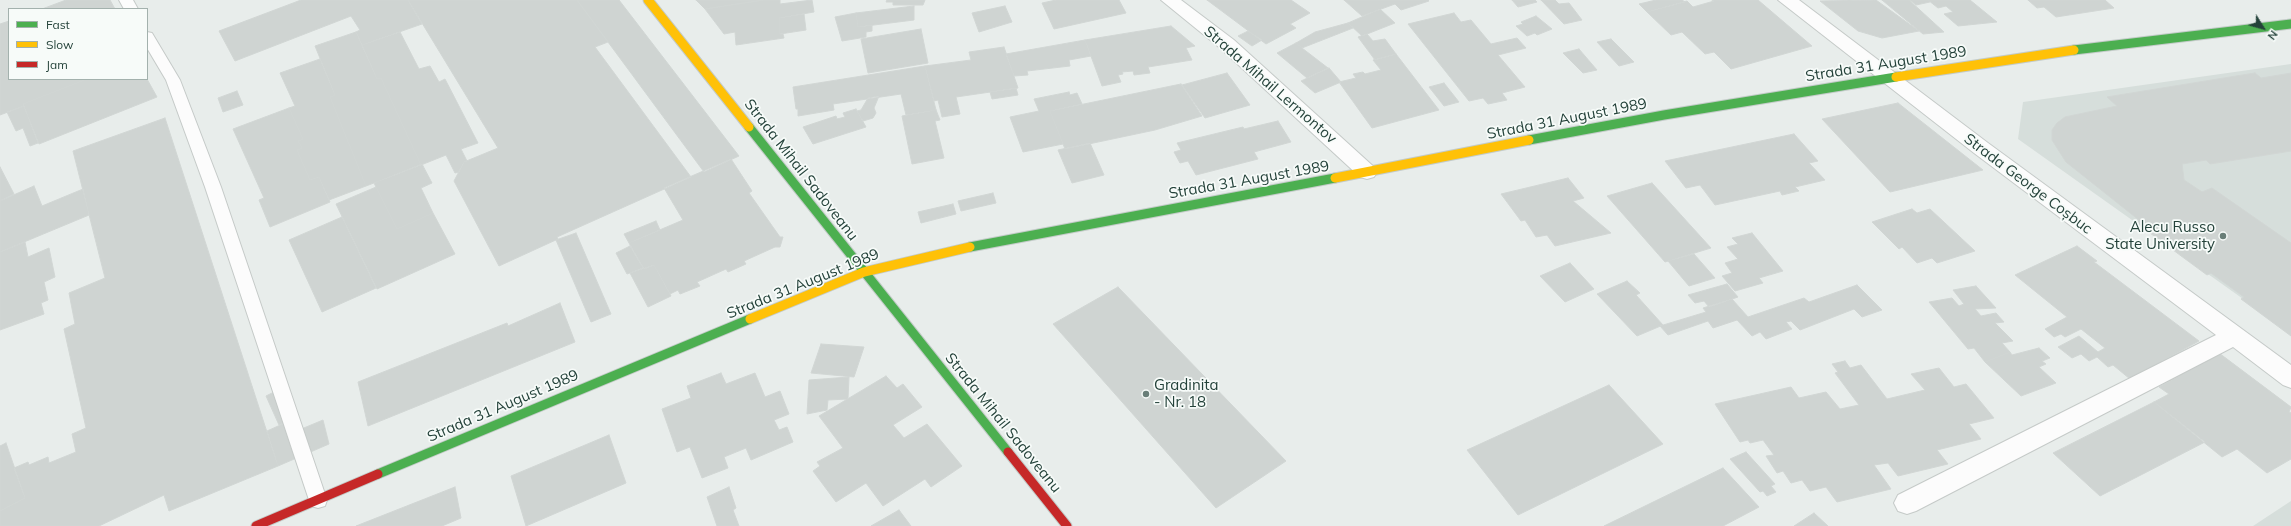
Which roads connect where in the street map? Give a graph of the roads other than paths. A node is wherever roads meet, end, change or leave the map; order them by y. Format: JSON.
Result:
{"nodes":[{"id":1,"x":648,"y":0,"type":"edge"},
{"id":2,"x":1170,"y":0,"type":"edge"},
{"id":3,"x":1787,"y":0,"type":"edge"},
{"id":4,"x":2291,"y":24,"type":"edge"},
{"id":5,"x":148,"y":38,"type":"edge"},
{"id":6,"x":1889,"y":77,"type":"junction"},
{"id":7,"x":1367,"y":172,"type":"junction"},
{"id":8,"x":864,"y":272,"type":"junction"},
{"id":9,"x":2234,"y":336,"type":"junction"},
{"id":10,"x":2291,"y":378,"type":"edge"},
{"id":11,"x":318,"y":500,"type":"junction"},
{"id":12,"x":1907,"y":504,"type":"dead end"},
{"id":13,"x":256,"y":526,"type":"edge"},
{"id":14,"x":1067,"y":526,"type":"edge"}],
"edges":[{"from":1,"to":8,"type":"main road","name":"Strada Mihail Sadoveanu"},
{"from":2,"to":7,"type":"street","name":"Strada Mihail Lermontov"},
{"from":3,"to":6,"type":"street","name":"Strada George Coșbuc"},
{"from":4,"to":6,"type":"main road","name":"Strada 31 August 1989"},
{"from":5,"to":11,"type":"lane"},
{"from":6,"to":7,"type":"main road","name":"Strada 31 August 1989"},
{"from":6,"to":9,"type":"street","name":"Strada George Coșbuc"},
{"from":7,"to":8,"type":"main road","name":"Strada 31 August 1989"},
{"from":8,"to":11,"type":"main road","name":"Strada 31 August 1989"},
{"from":8,"to":14,"type":"main road","name":"Strada Mihail Sadoveanu"},
{"from":9,"to":10,"type":"street","name":"Strada George Coșbuc"},
{"from":9,"to":12,"type":"street"},
{"from":11,"to":13,"type":"main road","name":"Strada 31 August 1989"}]}
